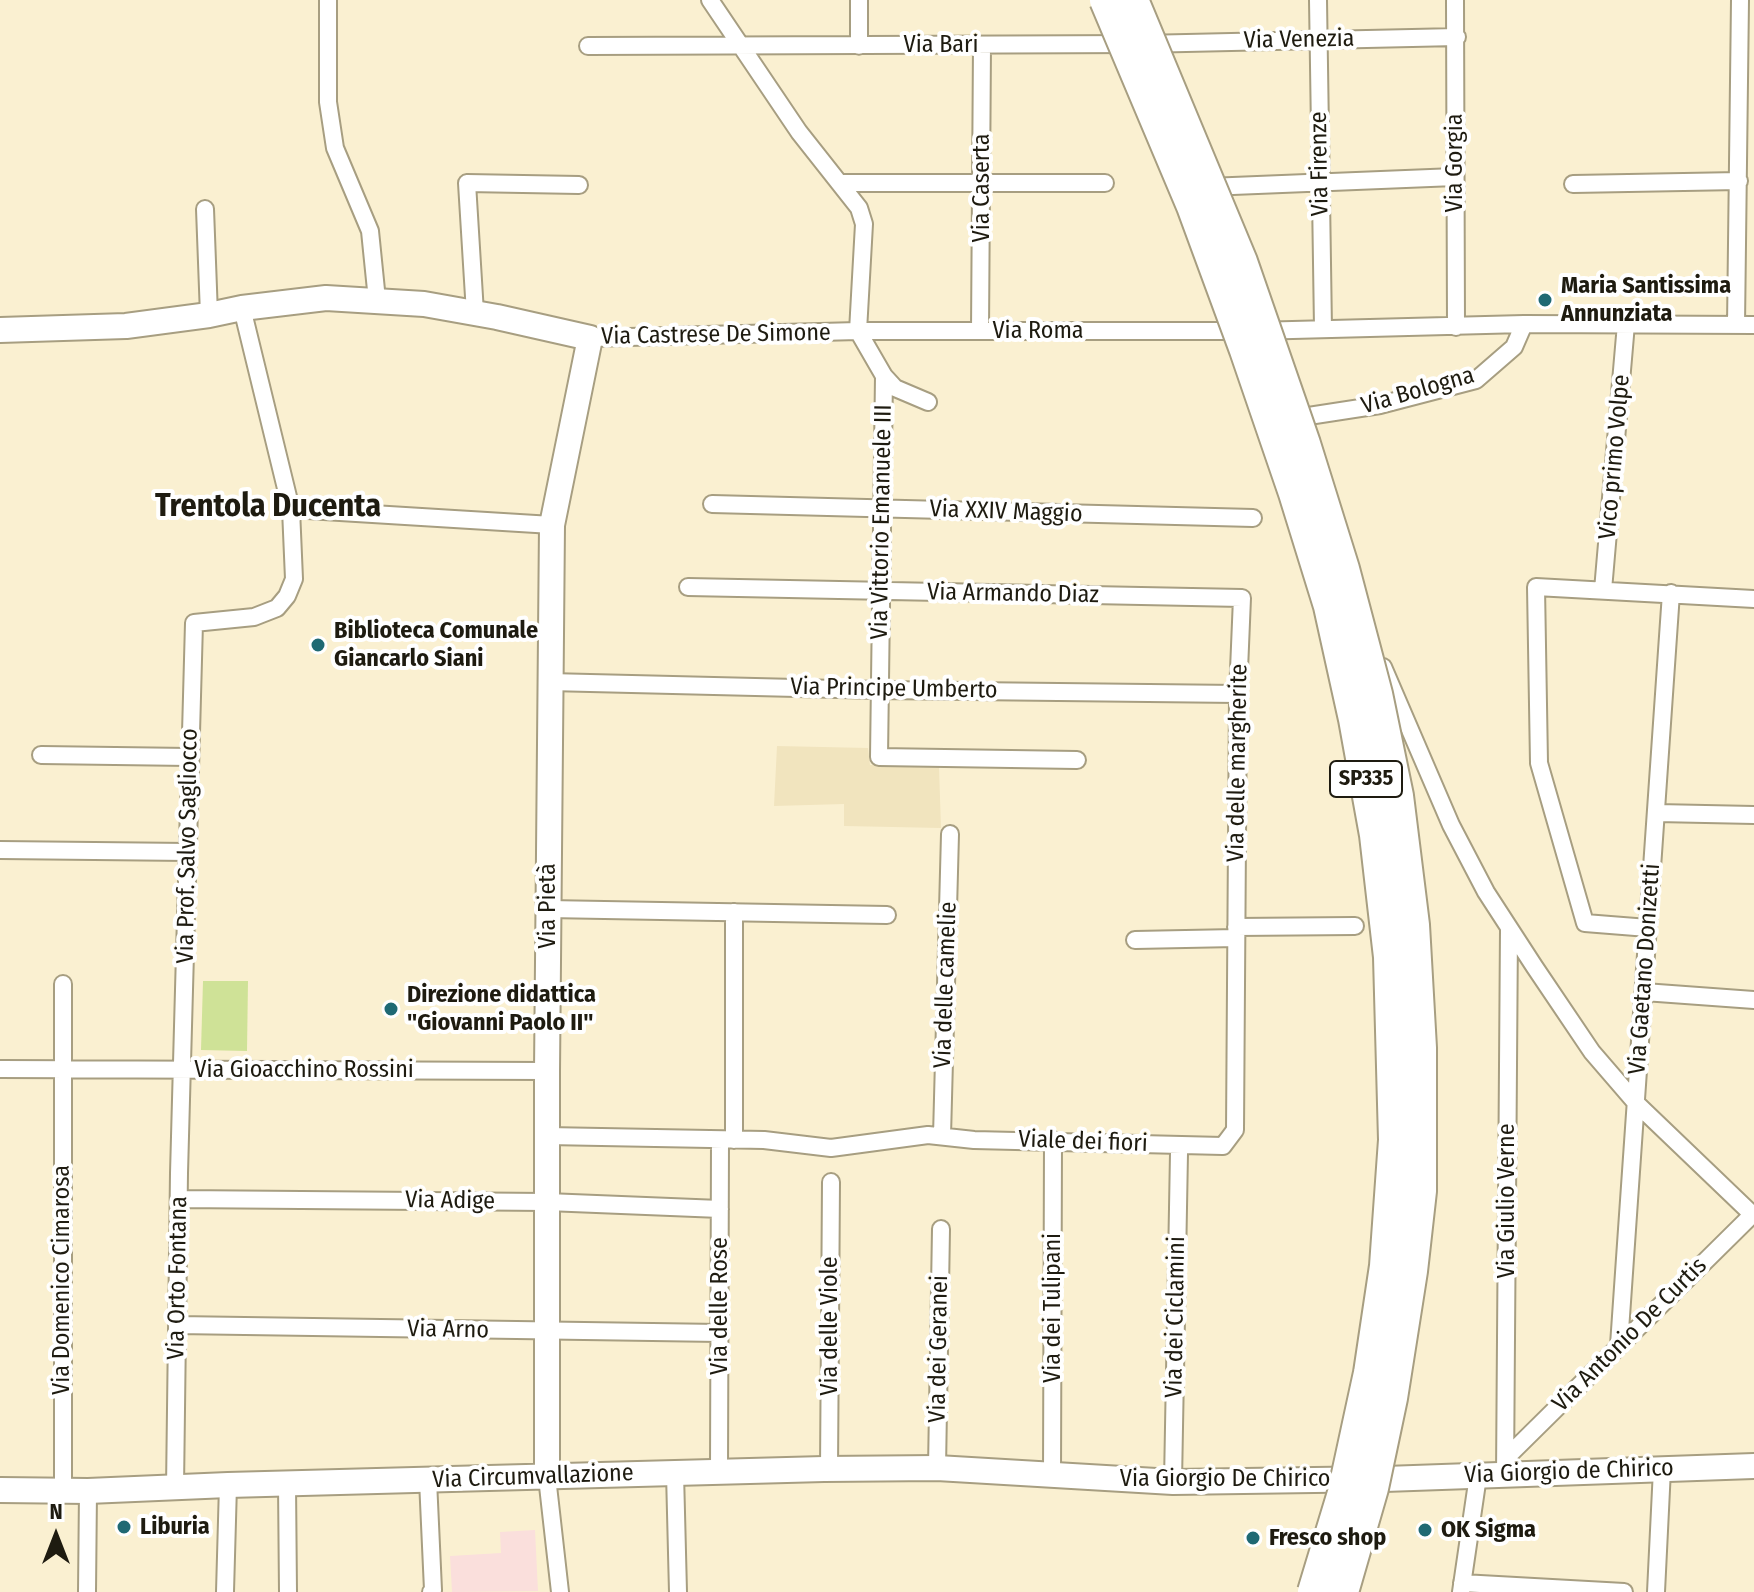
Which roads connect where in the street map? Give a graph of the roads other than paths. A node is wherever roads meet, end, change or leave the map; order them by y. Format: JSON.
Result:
{"nodes":[{"id":1,"x":328,"y":0,"type":"edge"},
{"id":2,"x":710,"y":0,"type":"edge"},
{"id":3,"x":859,"y":0,"type":"edge"},
{"id":4,"x":1106,"y":0,"type":"edge"},
{"id":5,"x":1119,"y":0,"type":"edge"},
{"id":6,"x":1132,"y":0,"type":"edge"},
{"id":7,"x":1318,"y":0,"type":"edge"},
{"id":8,"x":1455,"y":0,"type":"edge"},
{"id":9,"x":1740,"y":0,"type":"edge"},
{"id":10,"x":1457,"y":37,"type":"junction"},
{"id":11,"x":1319,"y":39,"type":"junction"},
{"id":12,"x":1141,"y":44,"type":"junction"},
{"id":13,"x":982,"y":45,"type":"junction"},
{"id":14,"x":588,"y":46,"type":"dead end"},
{"id":15,"x":859,"y":46,"type":"junction"},
{"id":16,"x":742,"y":47,"type":"junction"},
{"id":17,"x":1455,"y":177,"type":"junction"},
{"id":18,"x":1320,"y":181,"type":"junction"},
{"id":19,"x":1739,"y":181,"type":"junction"},
{"id":20,"x":841,"y":183,"type":"junction"},
{"id":21,"x":982,"y":183,"type":"junction"},
{"id":22,"x":1105,"y":183,"type":"dead end"},
{"id":23,"x":1573,"y":184,"type":"dead end"},
{"id":24,"x":579,"y":185,"type":"dead end"},
{"id":25,"x":1198,"y":187,"type":"junction"},
{"id":26,"x":205,"y":209,"type":"dead end"},
{"id":27,"x":377,"y":300,"type":"junction"},
{"id":28,"x":242,"y":308,"type":"junction"},
{"id":29,"x":475,"y":313,"type":"junction"},
{"id":30,"x":209,"y":315,"type":"junction"},
{"id":31,"x":1524,"y":324,"type":"junction"},
{"id":32,"x":1626,"y":324,"type":"junction"},
{"id":33,"x":1736,"y":325,"type":"junction"},
{"id":34,"x":1754,"y":325,"type":"edge"},
{"id":35,"x":1456,"y":327,"type":"junction"},
{"id":36,"x":1323,"y":328,"type":"junction"},
{"id":37,"x":0,"y":330,"type":"edge"},
{"id":38,"x":858,"y":331,"type":"junction"},
{"id":39,"x":980,"y":331,"type":"junction"},
{"id":40,"x":1254,"y":331,"type":"junction"},
{"id":41,"x":590,"y":338,"type":"junction"},
{"id":42,"x":884,"y":376,"type":"junction"},
{"id":43,"x":928,"y":402,"type":"dead end"},
{"id":44,"x":1288,"y":419,"type":"junction"},
{"id":45,"x":712,"y":504,"type":"dead end"},
{"id":46,"x":884,"y":508,"type":"junction"},
{"id":47,"x":291,"y":509,"type":"junction"},
{"id":48,"x":1253,"y":518,"type":"dead end"},
{"id":49,"x":552,"y":525,"type":"junction"},
{"id":50,"x":688,"y":587,"type":"dead end"},
{"id":51,"x":1603,"y":590,"type":"junction"},
{"id":52,"x":883,"y":592,"type":"junction"},
{"id":53,"x":1671,"y":593,"type":"junction"},
{"id":54,"x":1242,"y":598,"type":"joint"},
{"id":55,"x":1754,"y":599,"type":"edge"},
{"id":56,"x":549,"y":682,"type":"junction"},
{"id":57,"x":879,"y":690,"type":"junction"},
{"id":58,"x":1238,"y":694,"type":"junction"},
{"id":59,"x":41,"y":755,"type":"dead end"},
{"id":60,"x":189,"y":757,"type":"junction"},
{"id":61,"x":1077,"y":760,"type":"dead end"},
{"id":62,"x":1657,"y":813,"type":"junction"},
{"id":63,"x":1754,"y":815,"type":"edge"},
{"id":64,"x":950,"y":834,"type":"dead end"},
{"id":65,"x":0,"y":850,"type":"edge"},
{"id":66,"x":188,"y":852,"type":"junction"},
{"id":67,"x":548,"y":909,"type":"junction"},
{"id":68,"x":734,"y":912,"type":"junction"},
{"id":69,"x":887,"y":915,"type":"dead end"},
{"id":70,"x":1355,"y":926,"type":"dead end"},
{"id":71,"x":1509,"y":928,"type":"junction"},
{"id":72,"x":1648,"y":928,"type":"junction"},
{"id":73,"x":1236,"y":933,"type":"junction"},
{"id":74,"x":1135,"y":940,"type":"dead end"},
{"id":75,"x":63,"y":984,"type":"dead end"},
{"id":76,"x":1644,"y":992,"type":"junction"},
{"id":77,"x":1754,"y":1000,"type":"edge"},
{"id":78,"x":0,"y":1069,"type":"edge"},
{"id":79,"x":183,"y":1069,"type":"junction"},
{"id":80,"x":62,"y":1070,"type":"junction"},
{"id":81,"x":547,"y":1071,"type":"junction"},
{"id":82,"x":1636,"y":1103,"type":"junction"},
{"id":83,"x":547,"y":1136,"type":"junction"},
{"id":84,"x":942,"y":1136,"type":"junction"},
{"id":85,"x":727,"y":1140,"type":"junction"},
{"id":86,"x":1053,"y":1140,"type":"junction"},
{"id":87,"x":1223,"y":1146,"type":"joint"},
{"id":88,"x":1179,"y":1153,"type":"dead end"},
{"id":89,"x":831,"y":1182,"type":"dead end"},
{"id":90,"x":179,"y":1199,"type":"junction"},
{"id":91,"x":547,"y":1202,"type":"junction"},
{"id":92,"x":720,"y":1209,"type":"junction"},
{"id":93,"x":1753,"y":1214,"type":"edge"},
{"id":94,"x":941,"y":1229,"type":"dead end"},
{"id":95,"x":177,"y":1325,"type":"junction"},
{"id":96,"x":547,"y":1331,"type":"junction"},
{"id":97,"x":720,"y":1333,"type":"junction"},
{"id":98,"x":1619,"y":1345,"type":"junction"},
{"id":99,"x":1506,"y":1466,"type":"junction"},
{"id":100,"x":1754,"y":1466,"type":"edge"},
{"id":101,"x":937,"y":1468,"type":"junction"},
{"id":102,"x":829,"y":1469,"type":"junction"},
{"id":103,"x":1662,"y":1469,"type":"junction"},
{"id":104,"x":719,"y":1472,"type":"junction"},
{"id":105,"x":675,"y":1473,"type":"junction"},
{"id":106,"x":1059,"y":1476,"type":"junction"},
{"id":107,"x":1478,"y":1476,"type":"junction"},
{"id":108,"x":547,"y":1477,"type":"junction"},
{"id":109,"x":1385,"y":1479,"type":"joint"},
{"id":110,"x":428,"y":1480,"type":"junction"},
{"id":111,"x":1173,"y":1482,"type":"junction"},
{"id":112,"x":287,"y":1484,"type":"junction"},
{"id":113,"x":228,"y":1485,"type":"junction"},
{"id":114,"x":175,"y":1488,"type":"junction"},
{"id":115,"x":0,"y":1490,"type":"edge"},
{"id":116,"x":63,"y":1491,"type":"junction"},
{"id":117,"x":88,"y":1491,"type":"junction"},
{"id":118,"x":1462,"y":1588,"type":"edge"},
{"id":119,"x":87,"y":1592,"type":"edge"},
{"id":120,"x":225,"y":1592,"type":"edge"},
{"id":121,"x":288,"y":1592,"type":"edge"},
{"id":122,"x":431,"y":1592,"type":"edge"},
{"id":123,"x":560,"y":1592,"type":"edge"},
{"id":124,"x":678,"y":1592,"type":"edge"},
{"id":125,"x":1314,"y":1592,"type":"edge"},
{"id":126,"x":1342,"y":1592,"type":"edge"},
{"id":127,"x":1624,"y":1592,"type":"edge"},
{"id":128,"x":1656,"y":1592,"type":"edge"}],
"edges":[{"from":1,"to":27,"type":"street"},
{"from":2,"to":16,"type":"street"},
{"from":3,"to":15,"type":"street"},
{"from":4,"to":125,"type":"highway","number":"SP335","bridge":true},
{"from":5,"to":12,"type":"street"},
{"from":6,"to":126,"type":"highway","number":"SP335","bridge":true},
{"from":7,"to":11,"type":"street","name":"Via Firenze"},
{"from":8,"to":10,"type":"street","name":"Via Gorgia"},
{"from":9,"to":19,"type":"street"},
{"from":10,"to":11,"type":"street","name":"Via Venezia"},
{"from":10,"to":17,"type":"street","name":"Via Gorgia"},
{"from":11,"to":12,"type":"street","name":"Via Venezia"},
{"from":11,"to":18,"type":"street","name":"Via Firenze"},
{"from":12,"to":13,"type":"street","name":"Via Bari"},
{"from":12,"to":25,"type":"street"},
{"from":13,"to":15,"type":"street","name":"Via Bari"},
{"from":13,"to":21,"type":"street","name":"Via Caserta"},
{"from":14,"to":16,"type":"street","name":"Via Bari"},
{"from":15,"to":16,"type":"street","name":"Via Bari"},
{"from":16,"to":20,"type":"street"},
{"from":17,"to":18,"type":"street"},
{"from":17,"to":35,"type":"street","name":"Via Gorgia"},
{"from":18,"to":25,"type":"street"},
{"from":18,"to":36,"type":"street","name":"Via Firenze"},
{"from":19,"to":23,"type":"street"},
{"from":19,"to":33,"type":"street"},
{"from":20,"to":21,"type":"street"},
{"from":20,"to":38,"type":"street"},
{"from":21,"to":22,"type":"street"},
{"from":21,"to":39,"type":"street","name":"Via Caserta"},
{"from":24,"to":29,"type":"street"},
{"from":25,"to":40,"type":"street"},
{"from":26,"to":30,"type":"street"},
{"from":27,"to":28,"type":"street","name":"Via Castrese De Simone"},
{"from":27,"to":29,"type":"street","name":"Via Castrese De Simone"},
{"from":28,"to":30,"type":"street","name":"Via Castrese De Simone"},
{"from":28,"to":47,"type":"street"},
{"from":29,"to":41,"type":"street","name":"Via Castrese De Simone"},
{"from":30,"to":37,"type":"street","name":"Via Castrese De Simone"},
{"from":31,"to":32,"type":"street","name":"Via Roma"},
{"from":31,"to":35,"type":"street","name":"Via Roma"},
{"from":31,"to":44,"type":"street","name":"Via Bologna"},
{"from":32,"to":33,"type":"street","name":"Via Roma"},
{"from":32,"to":51,"type":"street","name":"Vico primo Volpe"},
{"from":33,"to":34,"type":"street","name":"Via Roma"},
{"from":35,"to":36,"type":"street","name":"Via Roma"},
{"from":36,"to":40,"type":"street","name":"Via Roma"},
{"from":38,"to":39,"type":"street","name":"Via Roma"},
{"from":38,"to":41,"type":"street","name":"Via Castrese De Simone"},
{"from":38,"to":42,"type":"street","name":"Via Vittorio Emanuele III"},
{"from":39,"to":40,"type":"street","name":"Via Roma"},
{"from":40,"to":44,"type":"street"},
{"from":41,"to":49,"type":"street","name":"Via Pietà"},
{"from":42,"to":43,"type":"street","name":"Via Vittorio Emanuele III"},
{"from":42,"to":46,"type":"street","name":"Via Vittorio Emanuele III"},
{"from":44,"to":71,"type":"street"},
{"from":45,"to":46,"type":"street","name":"Via XXIV Maggio"},
{"from":46,"to":48,"type":"street","name":"Via XXIV Maggio"},
{"from":46,"to":52,"type":"street","name":"Via Vittorio Emanuele III"},
{"from":47,"to":49,"type":"street"},
{"from":47,"to":60,"type":"street","name":"Via Prof. Salvo Sagliocco"},
{"from":49,"to":56,"type":"street","name":"Via Pietà"},
{"from":50,"to":52,"type":"street","name":"Via Armando Diaz"},
{"from":51,"to":53,"type":"street"},
{"from":51,"to":72,"type":"street"},
{"from":52,"to":54,"type":"street","name":"Via Armando Diaz"},
{"from":52,"to":57,"type":"street","name":"Via Vittorio Emanuele III"},
{"from":53,"to":55,"type":"street"},
{"from":53,"to":62,"type":"street","name":"Via Gaetano Donizetti"},
{"from":54,"to":58,"type":"street","name":"Via delle margherite"},
{"from":56,"to":57,"type":"street","name":"Via Principe Umberto"},
{"from":56,"to":67,"type":"street","name":"Via Pietà"},
{"from":57,"to":58,"type":"street","name":"Via Principe Umberto"},
{"from":57,"to":61,"type":"street","name":"Via Vittorio Emanuele III"},
{"from":58,"to":73,"type":"street","name":"Via delle margherite"},
{"from":59,"to":60,"type":"street"},
{"from":60,"to":66,"type":"street","name":"Via Prof. Salvo Sagliocco"},
{"from":62,"to":63,"type":"street"},
{"from":62,"to":72,"type":"street","name":"Via Gaetano Donizetti"},
{"from":64,"to":84,"type":"street","name":"Via delle camelie"},
{"from":65,"to":66,"type":"street"},
{"from":66,"to":79,"type":"street","name":"Via Prof. Salvo Sagliocco"},
{"from":67,"to":68,"type":"street"},
{"from":67,"to":81,"type":"street","name":"Via Pietà"},
{"from":68,"to":69,"type":"street"},
{"from":68,"to":85,"type":"street","name":"Via delle Rose"},
{"from":70,"to":73,"type":"street"},
{"from":71,"to":82,"type":"street"},
{"from":71,"to":99,"type":"street","name":"Via Giulio Verne"},
{"from":72,"to":76,"type":"street","name":"Via Gaetano Donizetti"},
{"from":73,"to":74,"type":"street"},
{"from":73,"to":87,"type":"street","name":"Via delle margherite"},
{"from":75,"to":80,"type":"street"},
{"from":76,"to":77,"type":"street"},
{"from":76,"to":82,"type":"street","name":"Via Gaetano Donizetti"},
{"from":78,"to":80,"type":"street","name":"Via Gioacchino Rossini"},
{"from":79,"to":80,"type":"street","name":"Via Gioacchino Rossini"},
{"from":79,"to":81,"type":"street","name":"Via Gioacchino Rossini"},
{"from":79,"to":90,"type":"street","name":"Via Orto Fontana"},
{"from":80,"to":116,"type":"street","name":"Via Domenico Cimarosa"},
{"from":81,"to":83,"type":"street","name":"Via Pietà"},
{"from":82,"to":93,"type":"street"},
{"from":82,"to":98,"type":"street","name":"Via Gaetano Donizetti"},
{"from":83,"to":85,"type":"street"},
{"from":83,"to":91,"type":"street","name":"Via Pietà"},
{"from":84,"to":85,"type":"street","name":"Viale dei fiori"},
{"from":84,"to":86,"type":"street","name":"Viale dei fiori"},
{"from":85,"to":92,"type":"street","name":"Via delle Rose"},
{"from":86,"to":87,"type":"street","name":"Viale dei fiori"},
{"from":86,"to":106,"type":"street","name":"Via dei Tulipani"},
{"from":88,"to":111,"type":"street","name":"Via dei Ciclamini"},
{"from":89,"to":102,"type":"street","name":"Via delle Viole"},
{"from":90,"to":91,"type":"street","name":"Via Adige"},
{"from":90,"to":95,"type":"street","name":"Via Orto Fontana"},
{"from":91,"to":92,"type":"street","name":"Via Adige"},
{"from":91,"to":96,"type":"street","name":"Via Pietà"},
{"from":92,"to":97,"type":"street","name":"Via delle Rose"},
{"from":93,"to":98,"type":"street","name":"Via Antonio De Curtis"},
{"from":94,"to":101,"type":"street","name":"Via dei Geranei"},
{"from":95,"to":96,"type":"street","name":"Via Arno"},
{"from":95,"to":114,"type":"street","name":"Via Orto Fontana"},
{"from":96,"to":97,"type":"street","name":"Via Arno"},
{"from":96,"to":108,"type":"street","name":"Via Pietà"},
{"from":97,"to":104,"type":"street","name":"Via delle Rose"},
{"from":98,"to":99,"type":"street","name":"Via Antonio De Curtis"},
{"from":99,"to":103,"type":"street","name":"Via Giorgio de Chirico"},
{"from":99,"to":107,"type":"street","name":"Via Giorgio de Chirico"},
{"from":100,"to":103,"type":"street","name":"Via Giorgio de Chirico"},
{"from":101,"to":102,"type":"street","name":"Via Circumvallazione"},
{"from":101,"to":106,"type":"street","name":"Via Circumvallazione"},
{"from":102,"to":104,"type":"street","name":"Via Circumvallazione"},
{"from":103,"to":128,"type":"street"},
{"from":104,"to":105,"type":"street","name":"Via Circumvallazione"},
{"from":105,"to":108,"type":"street","name":"Via Circumvallazione"},
{"from":105,"to":124,"type":"street"},
{"from":106,"to":111,"type":"street","name":"Via Giorgio De Chirico"},
{"from":107,"to":109,"type":"street","name":"Via Giorgio de Chirico"},
{"from":107,"to":118,"type":"street"},
{"from":108,"to":110,"type":"street","name":"Via Circumvallazione"},
{"from":108,"to":123,"type":"street"},
{"from":109,"to":111,"type":"street","name":"Via Giorgio De Chirico"},
{"from":110,"to":112,"type":"street","name":"Via Circumvallazione"},
{"from":110,"to":122,"type":"street"},
{"from":112,"to":113,"type":"street","name":"Via Circumvallazione"},
{"from":112,"to":121,"type":"street"},
{"from":113,"to":114,"type":"street","name":"Via Circumvallazione"},
{"from":113,"to":120,"type":"street"},
{"from":114,"to":117,"type":"street","name":"Via Circumvallazione"},
{"from":115,"to":116,"type":"street","name":"Via Circumvallazione"},
{"from":116,"to":117,"type":"street","name":"Via Circumvallazione"},
{"from":117,"to":119,"type":"street"},
{"from":118,"to":127,"type":"street"}]}
